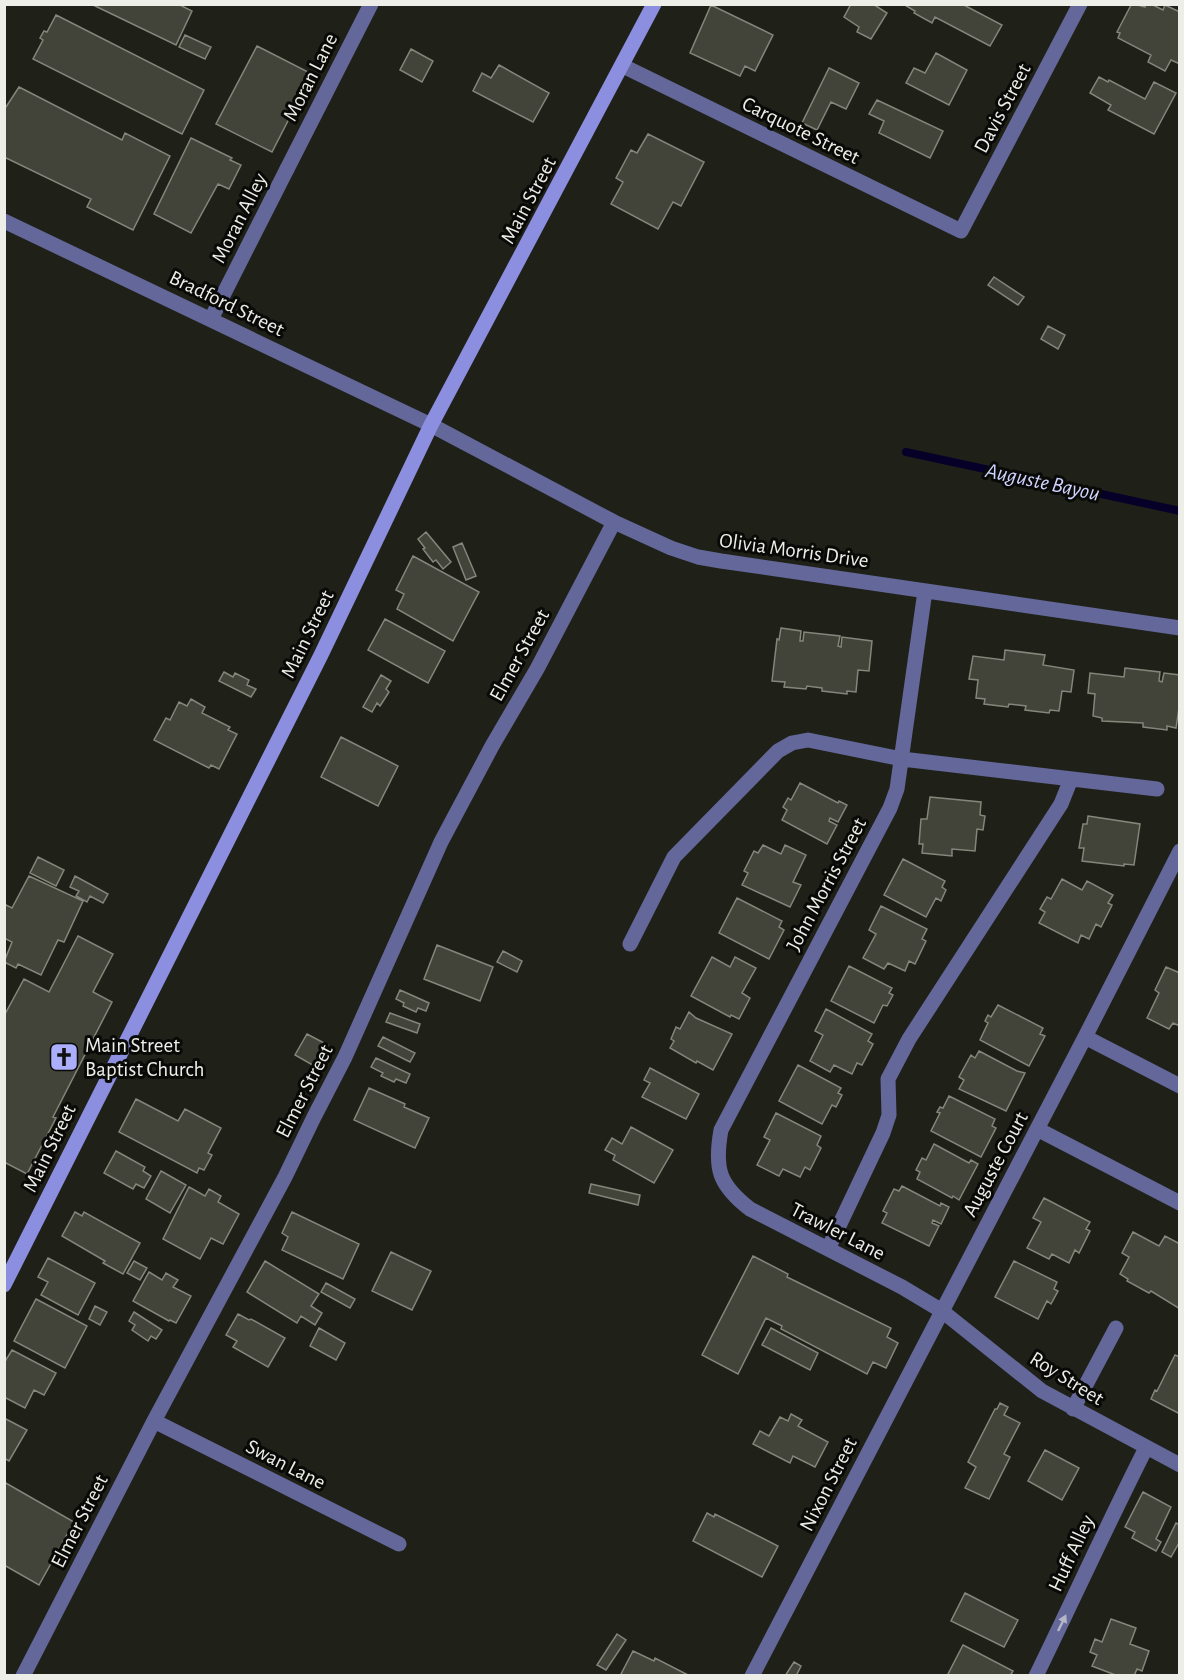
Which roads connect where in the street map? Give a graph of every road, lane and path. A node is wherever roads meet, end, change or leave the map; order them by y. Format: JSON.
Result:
{"nodes":[{"id":1,"x":371,"y":4,"type":"edge"},
{"id":2,"x":654,"y":4,"type":"edge"},
{"id":3,"x":1080,"y":4,"type":"edge"},
{"id":4,"x":623,"y":66,"type":"junction"},
{"id":5,"x":287,"y":169,"type":"joint"},
{"id":6,"x":4,"y":221,"type":"edge"},
{"id":7,"x":961,"y":231,"type":"joint"},
{"id":8,"x":212,"y":319,"type":"junction"},
{"id":9,"x":431,"y":425,"type":"junction"},
{"id":10,"x":614,"y":522,"type":"junction"},
{"id":11,"x":926,"y":591,"type":"junction"},
{"id":12,"x":1179,"y":628,"type":"edge"},
{"id":13,"x":902,"y":759,"type":"junction"},
{"id":14,"x":1071,"y":779,"type":"junction"},
{"id":15,"x":1157,"y":789,"type":"dead end"},
{"id":16,"x":1179,"y":852,"type":"edge"},
{"id":17,"x":630,"y":944,"type":"dead end"},
{"id":18,"x":1085,"y":1037,"type":"junction"},
{"id":19,"x":1179,"y":1086,"type":"edge"},
{"id":20,"x":1037,"y":1129,"type":"junction"},
{"id":21,"x":723,"y":1180,"type":"joint"},
{"id":22,"x":1179,"y":1203,"type":"edge"},
{"id":23,"x":828,"y":1249,"type":"junction"},
{"id":24,"x":4,"y":1285,"type":"edge"},
{"id":25,"x":942,"y":1311,"type":"junction"},
{"id":26,"x":1116,"y":1328,"type":"dead end"},
{"id":27,"x":1073,"y":1409,"type":"junction"},
{"id":28,"x":154,"y":1421,"type":"junction"},
{"id":29,"x":1146,"y":1448,"type":"junction"},
{"id":30,"x":1179,"y":1465,"type":"edge"},
{"id":31,"x":399,"y":1544,"type":"dead end"},
{"id":32,"x":23,"y":1676,"type":"edge"},
{"id":33,"x":753,"y":1676,"type":"edge"},
{"id":34,"x":1036,"y":1676,"type":"edge"}],
"edges":[{"from":1,"to":5,"type":"street","name":"Moran Lane"},
{"from":2,"to":4,"type":"street","name":"Main Street"},
{"from":3,"to":7,"type":"street","name":"Davis Street"},
{"from":4,"to":7,"type":"street","name":"Carquote Street"},
{"from":4,"to":9,"type":"street","name":"Main Street"},
{"from":5,"to":8,"type":"street","name":"Moran Alley"},
{"from":6,"to":8,"type":"street","name":"Bradford Street"},
{"from":8,"to":9,"type":"street","name":"Bradford Street"},
{"from":9,"to":10,"type":"street","name":"Olivia Morris Drive"},
{"from":9,"to":24,"type":"street","name":"Main Street"},
{"from":10,"to":11,"type":"street","name":"Olivia Morris Drive"},
{"from":10,"to":28,"type":"street","name":"Elmer Street"},
{"from":11,"to":12,"type":"street","name":"Olivia Morris Drive"},
{"from":11,"to":13,"type":"street","name":"John Morris Street"},
{"from":13,"to":14,"type":"street"},
{"from":13,"to":17,"type":"street"},
{"from":13,"to":21,"type":"street","name":"John Morris Street"},
{"from":14,"to":15,"type":"street"},
{"from":14,"to":23,"type":"street"},
{"from":16,"to":18,"type":"street","name":"Auguste Court"},
{"from":18,"to":19,"type":"street"},
{"from":18,"to":20,"type":"street","name":"Auguste Court"},
{"from":20,"to":22,"type":"street"},
{"from":20,"to":25,"type":"street","name":"Auguste Court"},
{"from":21,"to":23,"type":"street","name":"Trawler Lane"},
{"from":23,"to":25,"type":"street","name":"Trawler Lane"},
{"from":25,"to":27,"type":"street","name":"Roy Street"},
{"from":25,"to":33,"type":"street","name":"Nixon Street"},
{"from":26,"to":27,"type":"street"},
{"from":27,"to":29,"type":"street","name":"Roy Street"},
{"from":28,"to":31,"type":"street","name":"Swan Lane"},
{"from":28,"to":32,"type":"street","name":"Elmer Street"},
{"from":29,"to":30,"type":"street","name":"Roy Street"},
{"from":34,"to":29,"type":"street","name":"Huff Alley","one_way":true}]}
